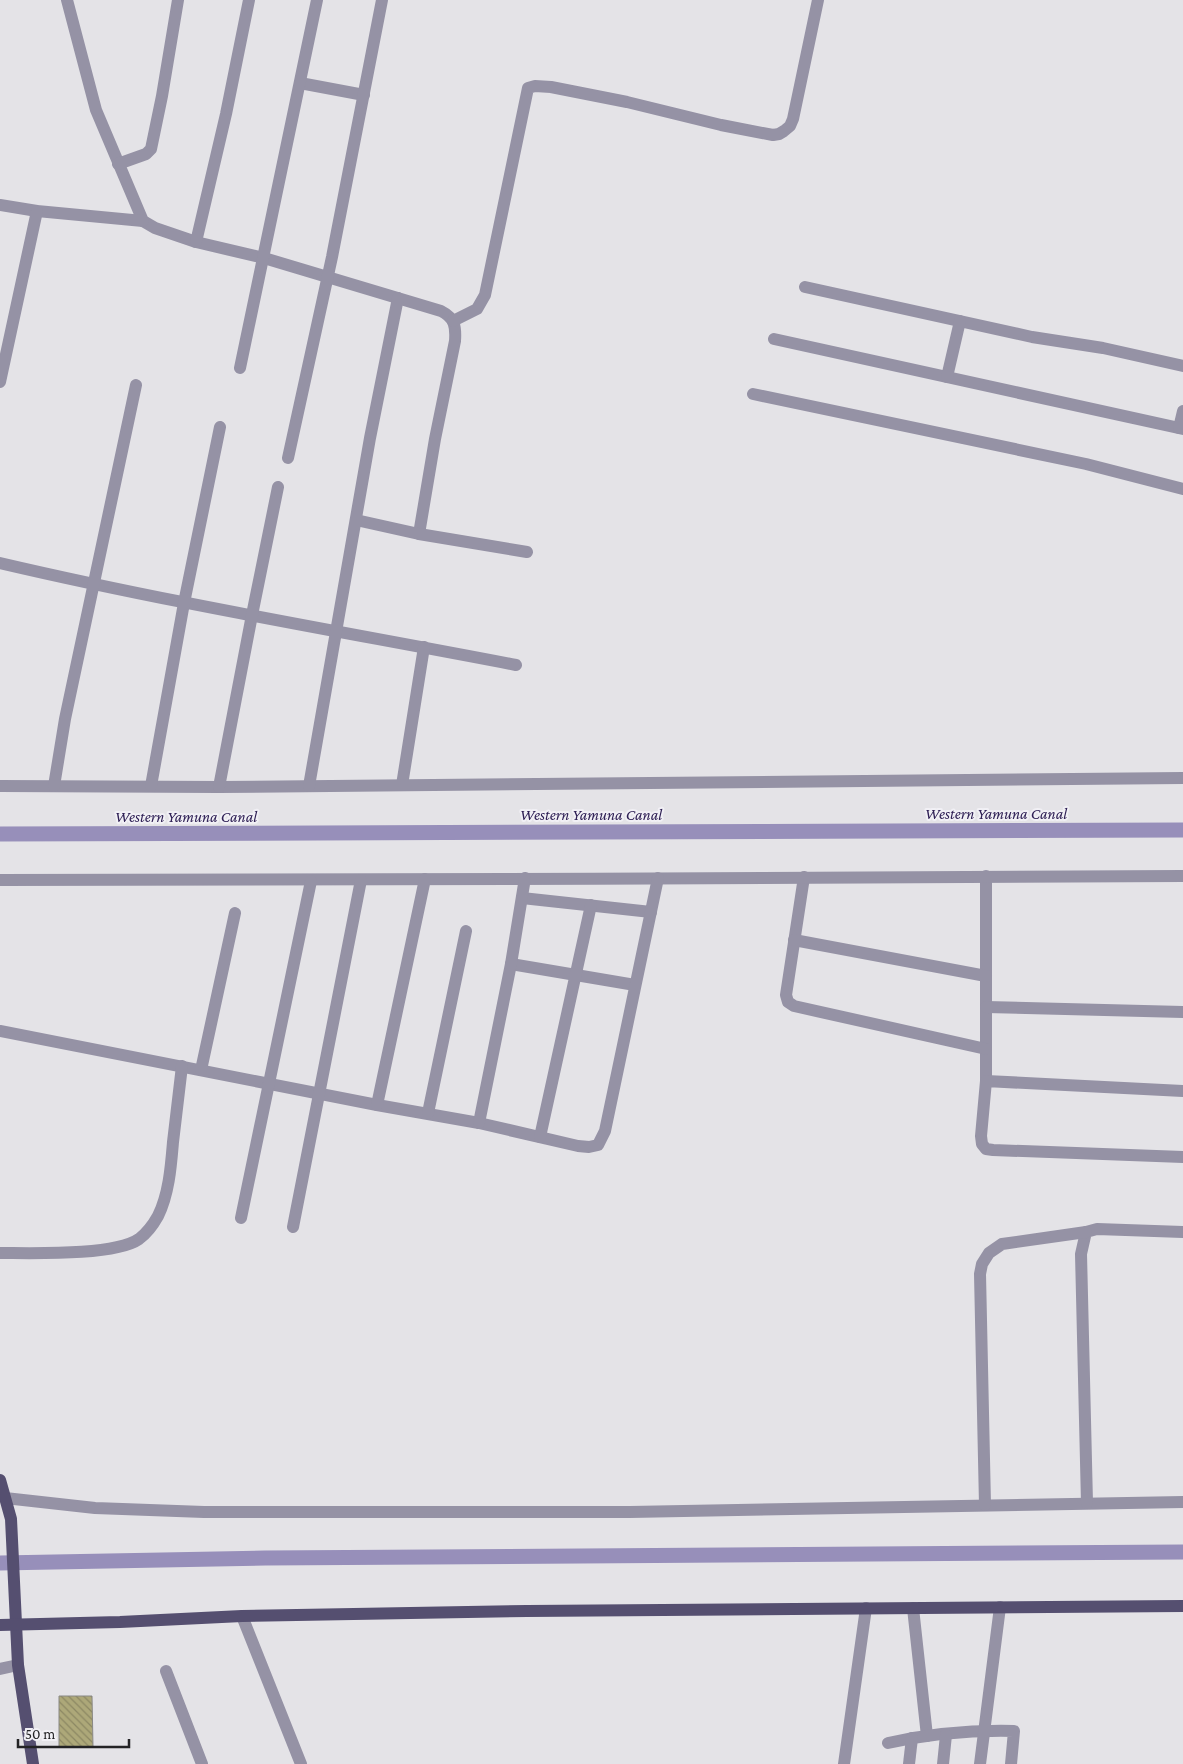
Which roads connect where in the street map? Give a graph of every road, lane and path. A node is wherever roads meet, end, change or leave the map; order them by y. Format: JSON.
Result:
{"nodes":[{"id":1,"x":67,"y":0,"type":"edge"},
{"id":2,"x":178,"y":0,"type":"edge"},
{"id":3,"x":249,"y":0,"type":"edge"},
{"id":4,"x":317,"y":0,"type":"edge"},
{"id":5,"x":382,"y":0,"type":"edge"},
{"id":6,"x":818,"y":0,"type":"edge"},
{"id":7,"x":300,"y":83,"type":"junction"},
{"id":8,"x":364,"y":95,"type":"junction"},
{"id":9,"x":118,"y":164,"type":"junction"},
{"id":10,"x":0,"y":205,"type":"edge"},
{"id":11,"x":37,"y":211,"type":"junction"},
{"id":12,"x":144,"y":221,"type":"junction"},
{"id":13,"x":196,"y":242,"type":"junction"},
{"id":14,"x":264,"y":258,"type":"junction"},
{"id":15,"x":327,"y":277,"type":"junction"},
{"id":16,"x":805,"y":287,"type":"dead end"},
{"id":17,"x":398,"y":298,"type":"junction"},
{"id":18,"x":453,"y":321,"type":"junction"},
{"id":19,"x":960,"y":321,"type":"junction"},
{"id":20,"x":774,"y":339,"type":"dead end"},
{"id":21,"x":1183,"y":366,"type":"edge"},
{"id":22,"x":240,"y":368,"type":"dead end"},
{"id":23,"x":947,"y":377,"type":"junction"},
{"id":24,"x":0,"y":382,"type":"edge"},
{"id":25,"x":136,"y":385,"type":"dead end"},
{"id":26,"x":752,"y":394,"type":"dead end"},
{"id":27,"x":1183,"y":411,"type":"edge"},
{"id":28,"x":220,"y":427,"type":"dead end"},
{"id":29,"x":1181,"y":428,"type":"edge"},
{"id":30,"x":288,"y":458,"type":"dead end"},
{"id":31,"x":278,"y":487,"type":"dead end"},
{"id":32,"x":1183,"y":489,"type":"edge"},
{"id":33,"x":356,"y":520,"type":"junction"},
{"id":34,"x":419,"y":534,"type":"junction"},
{"id":35,"x":527,"y":552,"type":"dead end"},
{"id":36,"x":0,"y":563,"type":"edge"},
{"id":37,"x":93,"y":585,"type":"junction"},
{"id":38,"x":184,"y":603,"type":"junction"},
{"id":39,"x":252,"y":615,"type":"junction"},
{"id":40,"x":336,"y":631,"type":"junction"},
{"id":41,"x":424,"y":647,"type":"junction"},
{"id":42,"x":516,"y":665,"type":"dead end"},
{"id":43,"x":1183,"y":778,"type":"edge"},
{"id":44,"x":402,"y":785,"type":"junction"},
{"id":45,"x":0,"y":786,"type":"edge"},
{"id":46,"x":54,"y":786,"type":"junction"},
{"id":47,"x":151,"y":786,"type":"junction"},
{"id":48,"x":309,"y":786,"type":"junction"},
{"id":49,"x":219,"y":787,"type":"junction"},
{"id":50,"x":986,"y":876,"type":"junction"},
{"id":51,"x":1183,"y":876,"type":"edge"},
{"id":52,"x":804,"y":877,"type":"junction"},
{"id":53,"x":525,"y":878,"type":"junction"},
{"id":54,"x":658,"y":878,"type":"junction"},
{"id":55,"x":425,"y":879,"type":"junction"},
{"id":56,"x":0,"y":880,"type":"edge"},
{"id":57,"x":311,"y":880,"type":"junction"},
{"id":58,"x":362,"y":880,"type":"junction"},
{"id":59,"x":522,"y":898,"type":"junction"},
{"id":60,"x":591,"y":905,"type":"junction"},
{"id":61,"x":651,"y":912,"type":"junction"},
{"id":62,"x":235,"y":913,"type":"dead end"},
{"id":63,"x":466,"y":930,"type":"dead end"},
{"id":64,"x":794,"y":940,"type":"junction"},
{"id":65,"x":511,"y":964,"type":"junction"},
{"id":66,"x":576,"y":976,"type":"junction"},
{"id":67,"x":986,"y":976,"type":"junction"},
{"id":68,"x":635,"y":985,"type":"junction"},
{"id":69,"x":986,"y":1007,"type":"junction"},
{"id":70,"x":1183,"y":1012,"type":"edge"},
{"id":71,"x":0,"y":1032,"type":"edge"},
{"id":72,"x":986,"y":1049,"type":"junction"},
{"id":73,"x":182,"y":1066,"type":"junction"},
{"id":74,"x":201,"y":1070,"type":"junction"},
{"id":75,"x":986,"y":1081,"type":"junction"},
{"id":76,"x":269,"y":1084,"type":"junction"},
{"id":77,"x":1183,"y":1091,"type":"edge"},
{"id":78,"x":319,"y":1093,"type":"junction"},
{"id":79,"x":378,"y":1105,"type":"junction"},
{"id":80,"x":428,"y":1113,"type":"junction"},
{"id":81,"x":479,"y":1123,"type":"junction"},
{"id":82,"x":540,"y":1137,"type":"junction"},
{"id":83,"x":1183,"y":1157,"type":"edge"},
{"id":84,"x":241,"y":1218,"type":"dead end"},
{"id":85,"x":294,"y":1227,"type":"dead end"},
{"id":86,"x":1086,"y":1232,"type":"junction"},
{"id":87,"x":1183,"y":1232,"type":"edge"},
{"id":88,"x":0,"y":1253,"type":"edge"},
{"id":89,"x":0,"y":1480,"type":"edge"},
{"id":90,"x":1183,"y":1502,"type":"edge"},
{"id":91,"x":1087,"y":1503,"type":"junction"},
{"id":92,"x":985,"y":1504,"type":"junction"},
{"id":93,"x":6,"y":1509,"type":"edge"},
{"id":94,"x":1183,"y":1606,"type":"edge"},
{"id":95,"x":1000,"y":1607,"type":"junction"},
{"id":96,"x":866,"y":1608,"type":"junction"},
{"id":97,"x":913,"y":1608,"type":"junction"},
{"id":98,"x":242,"y":1616,"type":"junction"},
{"id":99,"x":0,"y":1624,"type":"edge"},
{"id":100,"x":16,"y":1625,"type":"junction"},
{"id":101,"x":18,"y":1665,"type":"junction"},
{"id":102,"x":0,"y":1669,"type":"edge"},
{"id":103,"x":166,"y":1672,"type":"dead end"},
{"id":104,"x":984,"y":1730,"type":"junction"},
{"id":105,"x":946,"y":1735,"type":"junction"},
{"id":106,"x":927,"y":1736,"type":"junction"},
{"id":107,"x":912,"y":1738,"type":"junction"},
{"id":108,"x":888,"y":1743,"type":"dead end"},
{"id":109,"x":34,"y":1764,"type":"edge"},
{"id":110,"x":202,"y":1764,"type":"edge"},
{"id":111,"x":301,"y":1764,"type":"edge"},
{"id":112,"x":844,"y":1764,"type":"edge"},
{"id":113,"x":908,"y":1764,"type":"edge"},
{"id":114,"x":943,"y":1764,"type":"edge"},
{"id":115,"x":980,"y":1764,"type":"edge"},
{"id":116,"x":1011,"y":1764,"type":"edge"}],
"edges":[{"from":1,"to":9,"type":"street"},
{"from":2,"to":9,"type":"street"},
{"from":3,"to":13,"type":"street"},
{"from":4,"to":7,"type":"street"},
{"from":5,"to":8,"type":"street"},
{"from":6,"to":18,"type":"street"},
{"from":7,"to":8,"type":"street"},
{"from":7,"to":14,"type":"street"},
{"from":8,"to":15,"type":"street"},
{"from":9,"to":12,"type":"street"},
{"from":10,"to":11,"type":"street"},
{"from":11,"to":12,"type":"street"},
{"from":11,"to":24,"type":"street"},
{"from":12,"to":13,"type":"street"},
{"from":13,"to":14,"type":"street"},
{"from":14,"to":15,"type":"street"},
{"from":14,"to":22,"type":"street"},
{"from":15,"to":17,"type":"street"},
{"from":15,"to":30,"type":"street"},
{"from":16,"to":19,"type":"street"},
{"from":17,"to":18,"type":"street"},
{"from":17,"to":33,"type":"street"},
{"from":18,"to":34,"type":"street"},
{"from":19,"to":21,"type":"street"},
{"from":19,"to":23,"type":"street"},
{"from":20,"to":23,"type":"street"},
{"from":23,"to":29,"type":"street"},
{"from":25,"to":37,"type":"street"},
{"from":26,"to":32,"type":"street"},
{"from":27,"to":29,"type":"street"},
{"from":28,"to":38,"type":"street"},
{"from":31,"to":39,"type":"street"},
{"from":33,"to":34,"type":"street"},
{"from":33,"to":40,"type":"street"},
{"from":34,"to":35,"type":"street"},
{"from":36,"to":37,"type":"street"},
{"from":37,"to":38,"type":"street"},
{"from":37,"to":46,"type":"street"},
{"from":38,"to":39,"type":"street"},
{"from":38,"to":47,"type":"street"},
{"from":39,"to":40,"type":"street"},
{"from":39,"to":49,"type":"street"},
{"from":40,"to":41,"type":"street"},
{"from":40,"to":48,"type":"street"},
{"from":41,"to":42,"type":"street"},
{"from":41,"to":44,"type":"street"},
{"from":43,"to":44,"type":"street"},
{"from":44,"to":48,"type":"street"},
{"from":45,"to":46,"type":"street"},
{"from":46,"to":47,"type":"street"},
{"from":47,"to":49,"type":"street"},
{"from":48,"to":49,"type":"street"},
{"from":50,"to":51,"type":"street"},
{"from":50,"to":52,"type":"street"},
{"from":50,"to":67,"type":"street"},
{"from":52,"to":54,"type":"street"},
{"from":52,"to":64,"type":"street"},
{"from":53,"to":54,"type":"street"},
{"from":53,"to":55,"type":"street"},
{"from":53,"to":59,"type":"street"},
{"from":54,"to":61,"type":"street"},
{"from":55,"to":58,"type":"street"},
{"from":55,"to":79,"type":"street"},
{"from":56,"to":57,"type":"street"},
{"from":57,"to":58,"type":"street"},
{"from":57,"to":76,"type":"street"},
{"from":58,"to":78,"type":"street"},
{"from":59,"to":60,"type":"street"},
{"from":59,"to":65,"type":"street"},
{"from":60,"to":61,"type":"street"},
{"from":60,"to":66,"type":"street"},
{"from":61,"to":68,"type":"street"},
{"from":62,"to":74,"type":"street"},
{"from":63,"to":80,"type":"street"},
{"from":64,"to":67,"type":"street"},
{"from":64,"to":72,"type":"street"},
{"from":65,"to":66,"type":"street"},
{"from":65,"to":81,"type":"street"},
{"from":66,"to":68,"type":"street"},
{"from":66,"to":82,"type":"street"},
{"from":67,"to":69,"type":"street"},
{"from":68,"to":82,"type":"street"},
{"from":69,"to":70,"type":"street"},
{"from":69,"to":72,"type":"street"},
{"from":71,"to":73,"type":"street"},
{"from":72,"to":75,"type":"street"},
{"from":73,"to":74,"type":"street"},
{"from":73,"to":88,"type":"street"},
{"from":74,"to":76,"type":"street"},
{"from":75,"to":77,"type":"street"},
{"from":75,"to":83,"type":"street"},
{"from":76,"to":78,"type":"street"},
{"from":76,"to":84,"type":"street"},
{"from":78,"to":79,"type":"street"},
{"from":78,"to":85,"type":"street"},
{"from":79,"to":80,"type":"street"},
{"from":80,"to":81,"type":"street"},
{"from":81,"to":82,"type":"street"},
{"from":86,"to":87,"type":"street"},
{"from":86,"to":91,"type":"street"},
{"from":86,"to":92,"type":"street"},
{"from":89,"to":93,"type":"main road"},
{"from":90,"to":91,"type":"street"},
{"from":91,"to":92,"type":"street"},
{"from":92,"to":93,"type":"street"},
{"from":93,"to":100,"type":"main road"},
{"from":94,"to":95,"type":"main road"},
{"from":95,"to":97,"type":"main road"},
{"from":95,"to":104,"type":"street"},
{"from":96,"to":97,"type":"main road"},
{"from":96,"to":98,"type":"main road"},
{"from":96,"to":112,"type":"street"},
{"from":97,"to":106,"type":"street"},
{"from":98,"to":100,"type":"main road"},
{"from":98,"to":111,"type":"street"},
{"from":99,"to":100,"type":"main road"},
{"from":100,"to":101,"type":"main road"},
{"from":101,"to":102,"type":"street"},
{"from":101,"to":109,"type":"main road"},
{"from":103,"to":110,"type":"street"},
{"from":104,"to":105,"type":"street"},
{"from":104,"to":115,"type":"street"},
{"from":104,"to":116,"type":"street"},
{"from":105,"to":106,"type":"street"},
{"from":105,"to":114,"type":"street"},
{"from":106,"to":107,"type":"street"},
{"from":107,"to":108,"type":"street"},
{"from":107,"to":113,"type":"street"}]}
